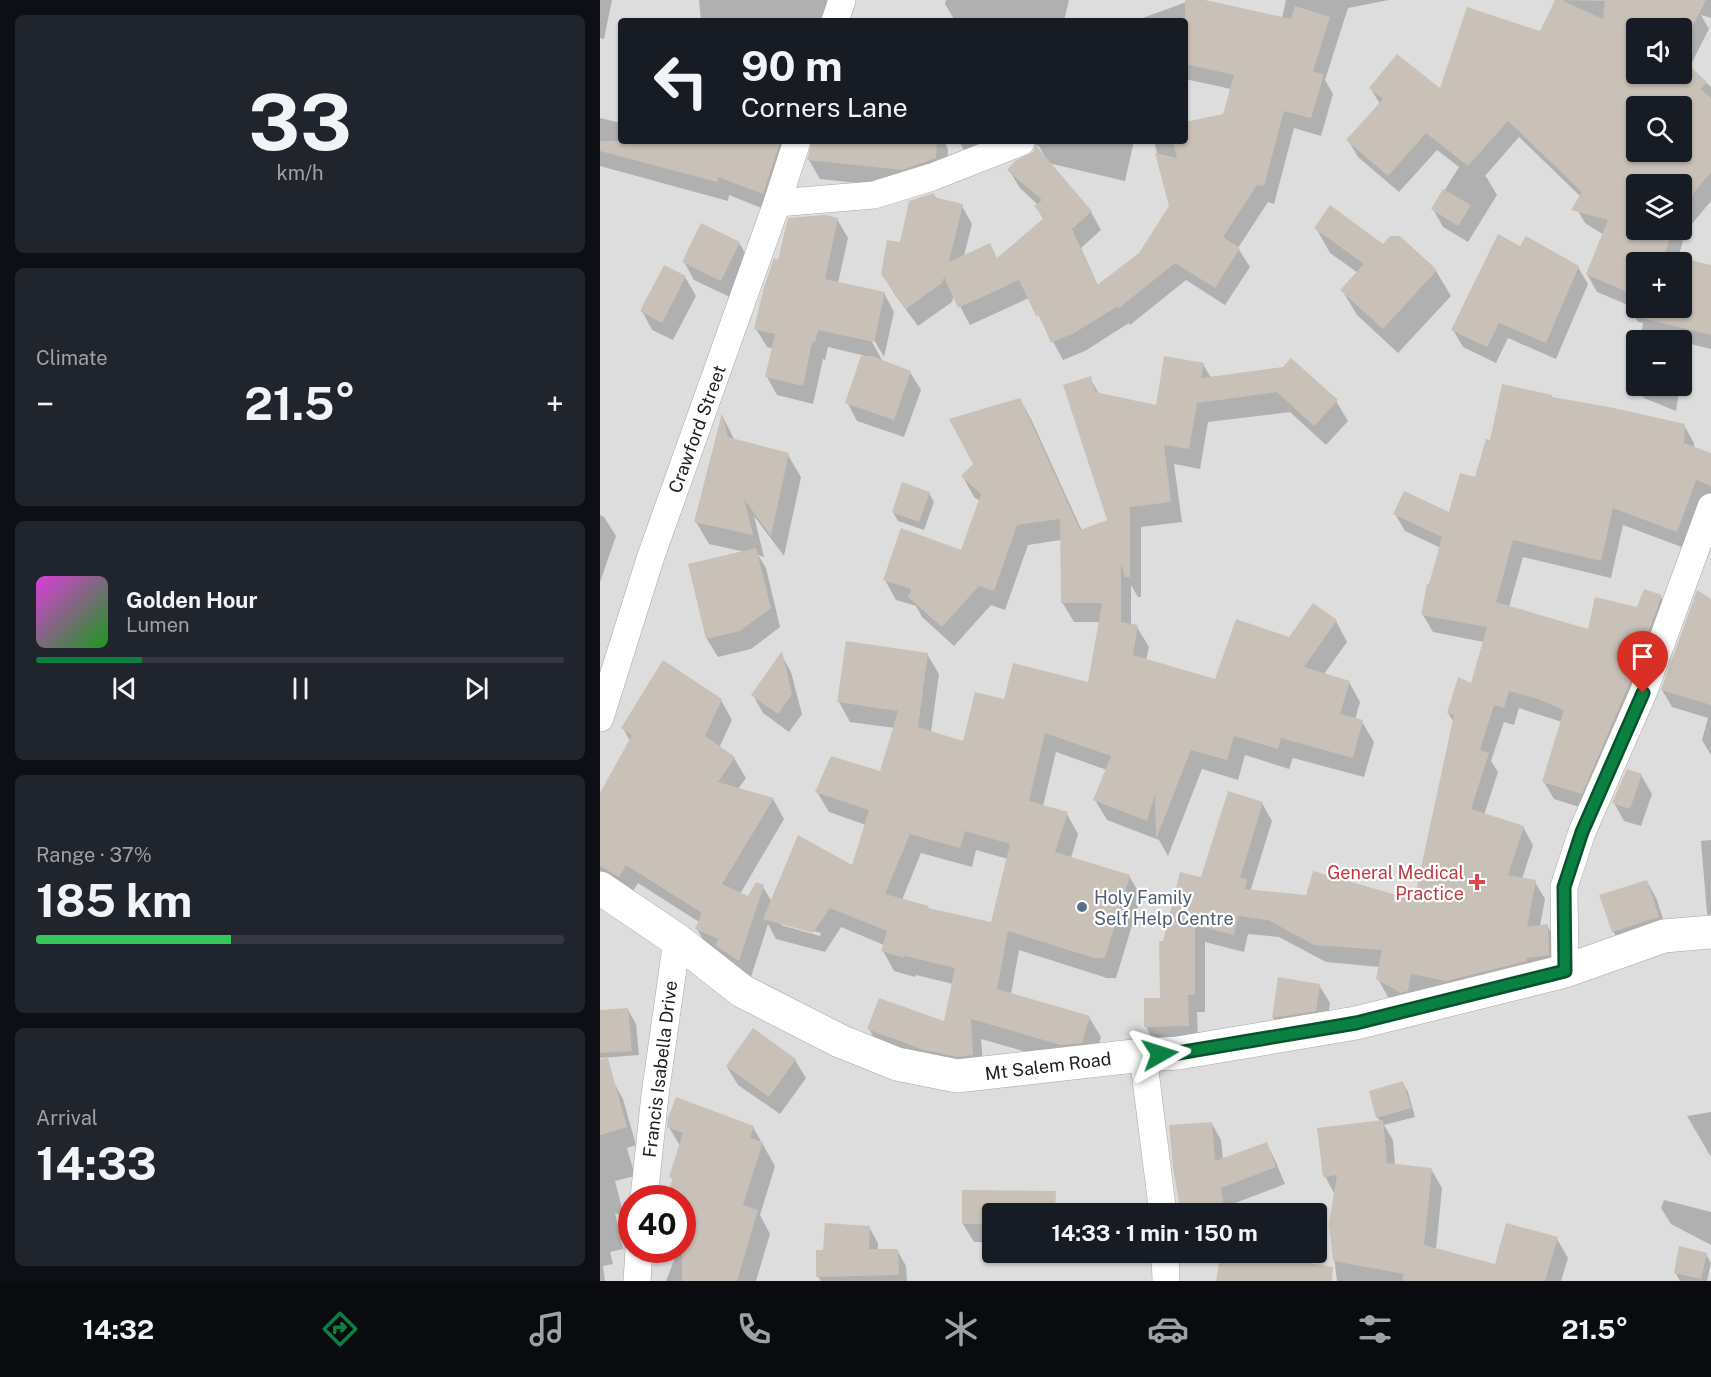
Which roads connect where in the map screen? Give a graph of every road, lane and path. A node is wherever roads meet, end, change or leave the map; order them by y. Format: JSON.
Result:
{"nodes":[{"id":1,"x":842,"y":0,"type":"edge"},
{"id":2,"x":836,"y":18,"type":"edge"},
{"id":3,"x":796,"y":144,"type":"edge"},
{"id":4,"x":1016,"y":144,"type":"edge"},
{"id":5,"x":777,"y":203,"type":"junction"},
{"id":6,"x":1711,"y":507,"type":"edge"},
{"id":7,"x":600,"y":718,"type":"edge"},
{"id":8,"x":600,"y":888,"type":"edge"},
{"id":9,"x":1711,"y":932,"type":"edge"},
{"id":10,"x":677,"y":940,"type":"junction"},
{"id":11,"x":1565,"y":971,"type":"junction"},
{"id":12,"x":1143,"y":1055,"type":"junction"},
{"id":13,"x":645,"y":1185,"type":"edge"},
{"id":14,"x":1161,"y":1203,"type":"edge"},
{"id":15,"x":638,"y":1263,"type":"edge"},
{"id":16,"x":1165,"y":1263,"type":"edge"},
{"id":17,"x":637,"y":1281,"type":"edge"},
{"id":18,"x":1166,"y":1281,"type":"edge"}],
"edges":[{"from":1,"to":2,"type":"street"},
{"from":3,"to":5,"type":"street","name":"Crawford Street"},
{"from":4,"to":5,"type":"street"},
{"from":5,"to":7,"type":"street","name":"Crawford Street"},
{"from":6,"to":11,"type":"street"},
{"from":8,"to":10,"type":"street","name":"Mt Salem Road"},
{"from":9,"to":11,"type":"street","name":"Mt Salem Road"},
{"from":10,"to":12,"type":"street","name":"Mt Salem Road"},
{"from":10,"to":13,"type":"street","name":"Francis Isabella Drive"},
{"from":11,"to":12,"type":"street","name":"Mt Salem Road"},
{"from":12,"to":14,"type":"street"},
{"from":15,"to":17,"type":"street"},
{"from":16,"to":18,"type":"street"}]}
